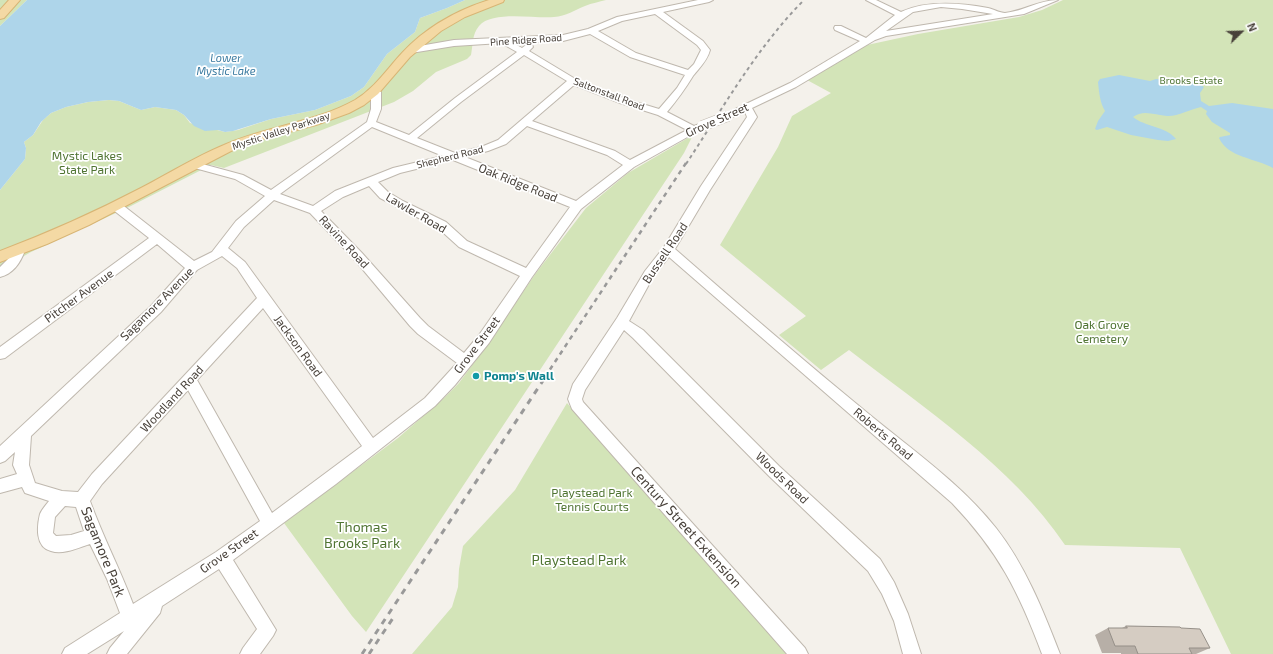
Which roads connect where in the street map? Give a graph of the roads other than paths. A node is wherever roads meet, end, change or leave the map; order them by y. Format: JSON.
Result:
{"nodes":[{"id":1,"x":15,"y":0,"type":"edge"},
{"id":2,"x":499,"y":0,"type":"edge"},
{"id":3,"x":709,"y":0,"type":"edge"},
{"id":4,"x":870,"y":0,"type":"edge"},
{"id":5,"x":1054,"y":0,"type":"edge"},
{"id":6,"x":695,"y":1,"type":"edge"},
{"id":7,"x":938,"y":2,"type":"edge"},
{"id":8,"x":656,"y":11,"type":"junction"},
{"id":9,"x":901,"y":15,"type":"junction"},
{"id":10,"x":0,"y":16,"type":"edge"},
{"id":11,"x":1003,"y":16,"type":"junction"},
{"id":12,"x":838,"y":28,"type":"dead end"},
{"id":13,"x":591,"y":31,"type":"junction"},
{"id":14,"x":869,"y":39,"type":"junction"},
{"id":15,"x":536,"y":40,"type":"junction"},
{"id":16,"x":504,"y":42,"type":"junction"},
{"id":17,"x":411,"y":50,"type":"junction"},
{"id":18,"x":524,"y":52,"type":"junction"},
{"id":19,"x":690,"y":74,"type":"junction"},
{"id":20,"x":573,"y":81,"type":"junction"},
{"id":21,"x":376,"y":92,"type":"junction"},
{"id":22,"x":747,"y":107,"type":"junction"},
{"id":23,"x":661,"y":113,"type":"junction"},
{"id":24,"x":526,"y":122,"type":"junction"},
{"id":25,"x":371,"y":123,"type":"junction"},
{"id":26,"x":698,"y":128,"type":"junction"},
{"id":27,"x":410,"y":139,"type":"junction"},
{"id":28,"x":454,"y":157,"type":"junction"},
{"id":29,"x":195,"y":165,"type":"junction"},
{"id":30,"x":630,"y":166,"type":"junction"},
{"id":31,"x":371,"y":181,"type":"junction"},
{"id":32,"x":272,"y":195,"type":"junction"},
{"id":33,"x":116,"y":206,"type":"junction"},
{"id":34,"x":577,"y":206,"type":"junction"},
{"id":35,"x":314,"y":210,"type":"junction"},
{"id":36,"x":157,"y":238,"type":"junction"},
{"id":37,"x":221,"y":249,"type":"junction"},
{"id":38,"x":19,"y":250,"type":"junction"},
{"id":39,"x":668,"y":250,"type":"junction"},
{"id":40,"x":0,"y":257,"type":"edge"},
{"id":41,"x":193,"y":267,"type":"junction"},
{"id":42,"x":0,"y":273,"type":"edge"},
{"id":43,"x":528,"y":274,"type":"junction"},
{"id":44,"x":264,"y":299,"type":"junction"},
{"id":45,"x":622,"y":322,"type":"junction"},
{"id":46,"x":0,"y":354,"type":"edge"},
{"id":47,"x":466,"y":362,"type":"junction"},
{"id":48,"x":190,"y":380,"type":"junction"},
{"id":49,"x":574,"y":399,"type":"joint"},
{"id":50,"x":24,"y":432,"type":"junction"},
{"id":51,"x":372,"y":448,"type":"junction"},
{"id":52,"x":0,"y":456,"type":"edge"},
{"id":53,"x":26,"y":479,"type":"junction"},
{"id":54,"x":0,"y":486,"type":"edge"},
{"id":55,"x":62,"y":498,"type":"junction"},
{"id":56,"x":82,"y":500,"type":"junction"},
{"id":57,"x":269,"y":523,"type":"junction"},
{"id":58,"x":94,"y":535,"type":"junction"},
{"id":59,"x":222,"y":558,"type":"junction"},
{"id":60,"x":160,"y":598,"type":"junction"},
{"id":61,"x":130,"y":618,"type":"junction"},
{"id":62,"x":72,"y":654,"type":"edge"},
{"id":63,"x":116,"y":654,"type":"edge"},
{"id":64,"x":249,"y":654,"type":"edge"},
{"id":65,"x":799,"y":654,"type":"edge"},
{"id":66,"x":912,"y":654,"type":"edge"},
{"id":67,"x":1051,"y":654,"type":"edge"}],
"edges":[{"from":1,"to":10,"type":"main road"},
{"from":2,"to":17,"type":"main road","name":"Mystic Valley Parkway"},
{"from":3,"to":6,"type":"street","name":"Pine Ridge Road"},
{"from":4,"to":9,"type":"street"},
{"from":5,"to":11,"type":"street","name":"Grove Street"},
{"from":6,"to":8,"type":"street","name":"Pine Ridge Road"},
{"from":7,"to":9,"type":"street","name":"Grove Street"},
{"from":7,"to":11,"type":"street","name":"Grove Street"},
{"from":8,"to":13,"type":"street","name":"Pine Ridge Road"},
{"from":8,"to":19,"type":"street"},
{"from":9,"to":14,"type":"street","name":"Grove Street"},
{"from":11,"to":14,"type":"street","name":"Grove Street"},
{"from":12,"to":14,"type":"street"},
{"from":13,"to":15,"type":"street","name":"Pine Ridge Road"},
{"from":13,"to":19,"type":"street"},
{"from":14,"to":22,"type":"street","name":"Grove Street"},
{"from":15,"to":16,"type":"street","name":"Pine Ridge Road"},
{"from":15,"to":18,"type":"street"},
{"from":16,"to":17,"type":"street","name":"Pine Ridge Road"},
{"from":16,"to":18,"type":"street","name":"Saltonstall Road"},
{"from":17,"to":21,"type":"main road","name":"Mystic Valley Parkway"},
{"from":18,"to":20,"type":"street","name":"Saltonstall Road"},
{"from":18,"to":27,"type":"street"},
{"from":19,"to":23,"type":"street"},
{"from":20,"to":23,"type":"street","name":"Saltonstall Road"},
{"from":20,"to":24,"type":"street","name":"Shepherd Road"},
{"from":21,"to":25,"type":"street"},
{"from":21,"to":29,"type":"main road","name":"Mystic Valley Parkway"},
{"from":22,"to":26,"type":"street","name":"Grove Street","bridge":true},
{"from":22,"to":39,"type":"street","name":"Bussell Road"},
{"from":23,"to":26,"type":"street","name":"Saltonstall Road"},
{"from":24,"to":28,"type":"street","name":"Shepherd Road"},
{"from":24,"to":30,"type":"street"},
{"from":25,"to":27,"type":"street","name":"Oak Ridge Road"},
{"from":25,"to":32,"type":"street","name":"Sagamore Avenue"},
{"from":26,"to":30,"type":"street","name":"Grove Street"},
{"from":27,"to":28,"type":"street","name":"Oak Ridge Road"},
{"from":28,"to":31,"type":"street","name":"Shepherd Road"},
{"from":28,"to":34,"type":"street","name":"Oak Ridge Road"},
{"from":29,"to":32,"type":"street","name":"Ravine Road"},
{"from":29,"to":33,"type":"main road","name":"Mystic Valley Parkway"},
{"from":30,"to":34,"type":"street","name":"Grove Street"},
{"from":31,"to":35,"type":"street","name":"Shepherd Road"},
{"from":31,"to":43,"type":"street","name":"Lawler Road"},
{"from":32,"to":35,"type":"street","name":"Ravine Road"},
{"from":32,"to":37,"type":"street","name":"Sagamore Avenue"},
{"from":33,"to":36,"type":"street"},
{"from":33,"to":38,"type":"main road","name":"Mystic Valley Parkway"},
{"from":34,"to":43,"type":"street","name":"Grove Street"},
{"from":35,"to":47,"type":"street","name":"Ravine Road"},
{"from":36,"to":41,"type":"street"},
{"from":36,"to":46,"type":"street","name":"Pitcher Avenue"},
{"from":37,"to":41,"type":"street","name":"Sagamore Avenue"},
{"from":37,"to":44,"type":"street","name":"Jackson Road"},
{"from":38,"to":40,"type":"main road","name":"Mystic Valley Parkway"},
{"from":38,"to":42,"type":"street"},
{"from":39,"to":45,"type":"street","name":"Bussell Road"},
{"from":39,"to":67,"type":"street","name":"Roberts Road"},
{"from":41,"to":50,"type":"street","name":"Sagamore Avenue"},
{"from":43,"to":47,"type":"street","name":"Grove Street"},
{"from":44,"to":48,"type":"street","name":"Woodland Road"},
{"from":44,"to":51,"type":"street","name":"Jackson Road"},
{"from":45,"to":49,"type":"street","name":"Bussell Road"},
{"from":45,"to":66,"type":"street","name":"Woods Road"},
{"from":47,"to":51,"type":"street","name":"Grove Street"},
{"from":48,"to":56,"type":"street","name":"Woodland Road"},
{"from":48,"to":57,"type":"street"},
{"from":49,"to":65,"type":"street","name":"Century Street Extension"},
{"from":50,"to":52,"type":"street","name":"Sagamore Avenue"},
{"from":50,"to":53,"type":"street"},
{"from":51,"to":57,"type":"street","name":"Grove Street"},
{"from":53,"to":54,"type":"street"},
{"from":53,"to":55,"type":"street","name":"Sagamore Park"},
{"from":55,"to":56,"type":"street","name":"Sagamore Park"},
{"from":55,"to":58,"type":"street"},
{"from":56,"to":58,"type":"street","name":"Sagamore Park"},
{"from":57,"to":59,"type":"street","name":"Grove Street"},
{"from":58,"to":61,"type":"street","name":"Sagamore Park"},
{"from":59,"to":60,"type":"street","name":"Grove Street"},
{"from":59,"to":64,"type":"street"},
{"from":60,"to":61,"type":"street","name":"Grove Street"},
{"from":60,"to":63,"type":"street"},
{"from":61,"to":62,"type":"street","name":"Grove Street"}]}
